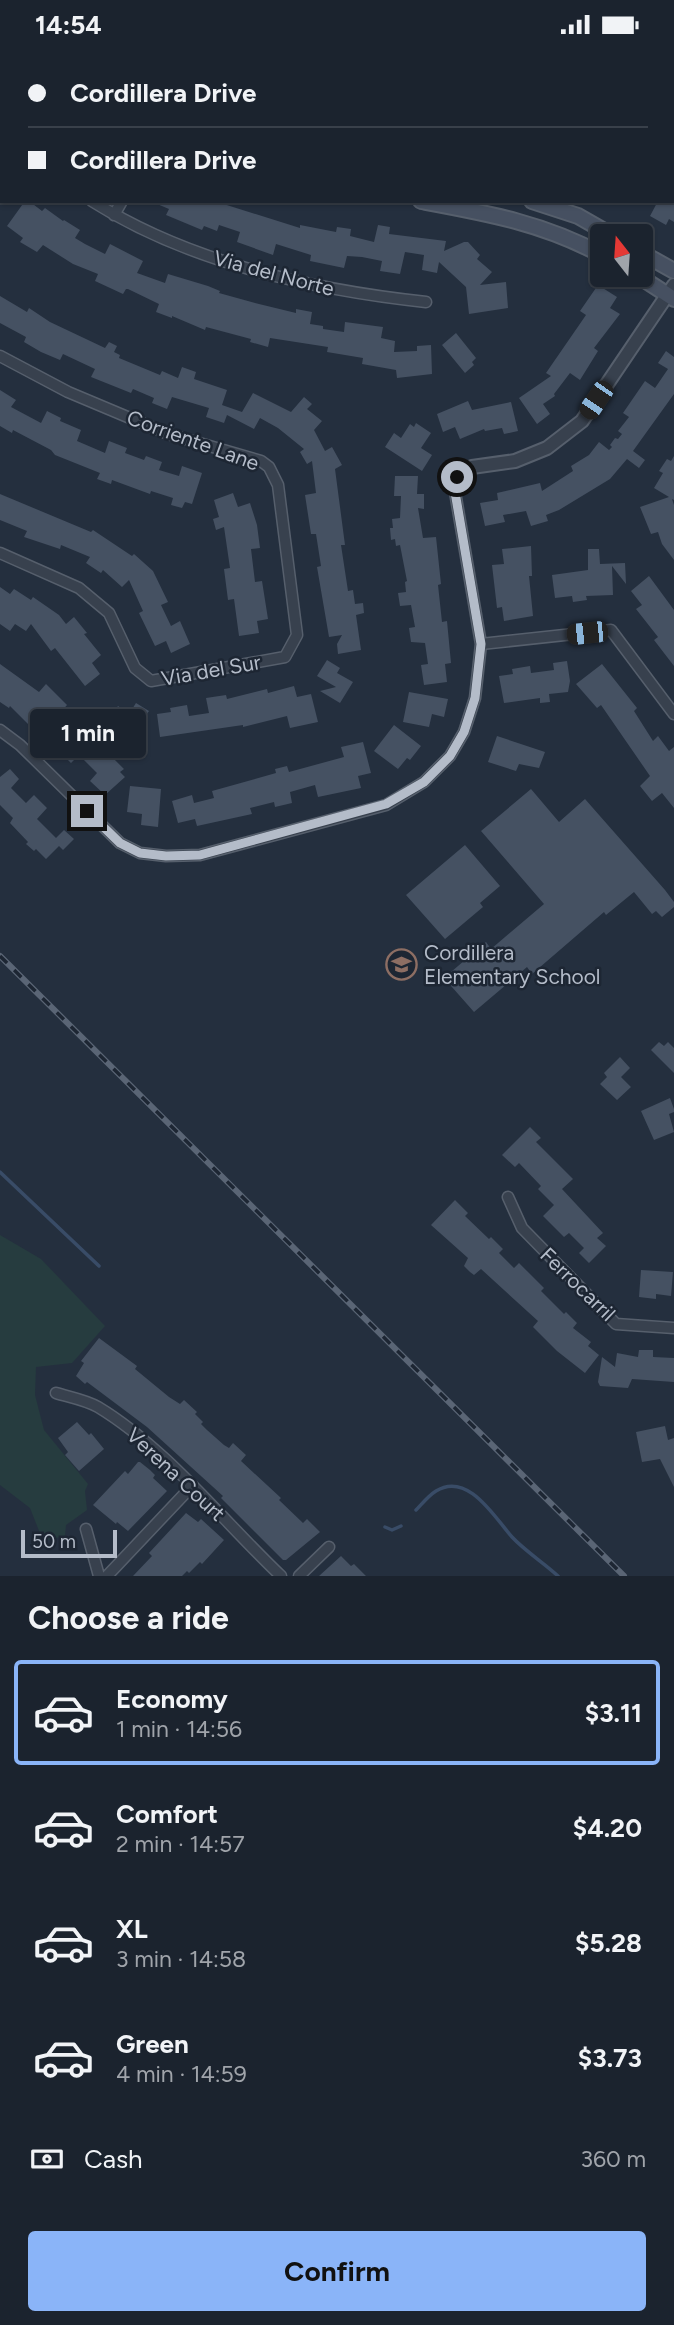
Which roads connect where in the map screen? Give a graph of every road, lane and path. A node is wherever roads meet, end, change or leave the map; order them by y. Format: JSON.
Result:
{"nodes":[{"id":1,"x":95,"y":203,"type":"edge"},
{"id":2,"x":121,"y":203,"type":"edge"},
{"id":3,"x":432,"y":203,"type":"edge"},
{"id":4,"x":538,"y":203,"type":"edge"},
{"id":5,"x":114,"y":215,"type":"junction"},
{"id":6,"x":592,"y":224,"type":"edge"},
{"id":7,"x":590,"y":249,"type":"edge"},
{"id":8,"x":653,"y":259,"type":"edge"},
{"id":9,"x":674,"y":271,"type":"edge"},
{"id":10,"x":653,"y":283,"type":"edge"},
{"id":11,"x":672,"y":293,"type":"edge"},
{"id":12,"x":426,"y":302,"type":"dead end"},
{"id":13,"x":0,"y":356,"type":"edge"},
{"id":14,"x":457,"y":477,"type":"joint"},
{"id":15,"x":0,"y":553,"type":"edge"},
{"id":16,"x":297,"y":635,"type":"joint"},
{"id":17,"x":481,"y":644,"type":"junction"},
{"id":18,"x":674,"y":713,"type":"edge"},
{"id":19,"x":0,"y":730,"type":"edge"},
{"id":20,"x":508,"y":1198,"type":"dead end"},
{"id":21,"x":674,"y":1328,"type":"edge"},
{"id":22,"x":56,"y":1394,"type":"dead end"},
{"id":23,"x":192,"y":1486,"type":"junction"},
{"id":24,"x":86,"y":1529,"type":"dead end"},
{"id":25,"x":329,"y":1547,"type":"dead end"},
{"id":26,"x":99,"y":1576,"type":"edge"},
{"id":27,"x":107,"y":1576,"type":"edge"},
{"id":28,"x":281,"y":1576,"type":"edge"},
{"id":29,"x":299,"y":1576,"type":"edge"}],
"edges":[{"from":1,"to":5,"type":"street","name":"Via del Norte"},
{"from":2,"to":5,"type":"street"},
{"from":3,"to":7,"type":"main road"},
{"from":4,"to":6,"type":"main road"},
{"from":5,"to":12,"type":"street","name":"Via del Norte"},
{"from":8,"to":9,"type":"main road"},
{"from":10,"to":11,"type":"main road"},
{"from":11,"to":14,"type":"street"},
{"from":13,"to":16,"type":"street","name":"Corriente Lane"},
{"from":14,"to":17,"type":"street"},
{"from":15,"to":16,"type":"street","name":"Via del Sur"},
{"from":17,"to":18,"type":"street"},
{"from":17,"to":19,"type":"street"},
{"from":20,"to":21,"type":"street","name":"Ferrocarril"},
{"from":22,"to":23,"type":"street","name":"Verena Court"},
{"from":23,"to":27,"type":"street"},
{"from":23,"to":28,"type":"street","name":"Verena Court"},
{"from":24,"to":26,"type":"street"},
{"from":25,"to":29,"type":"street"}]}
